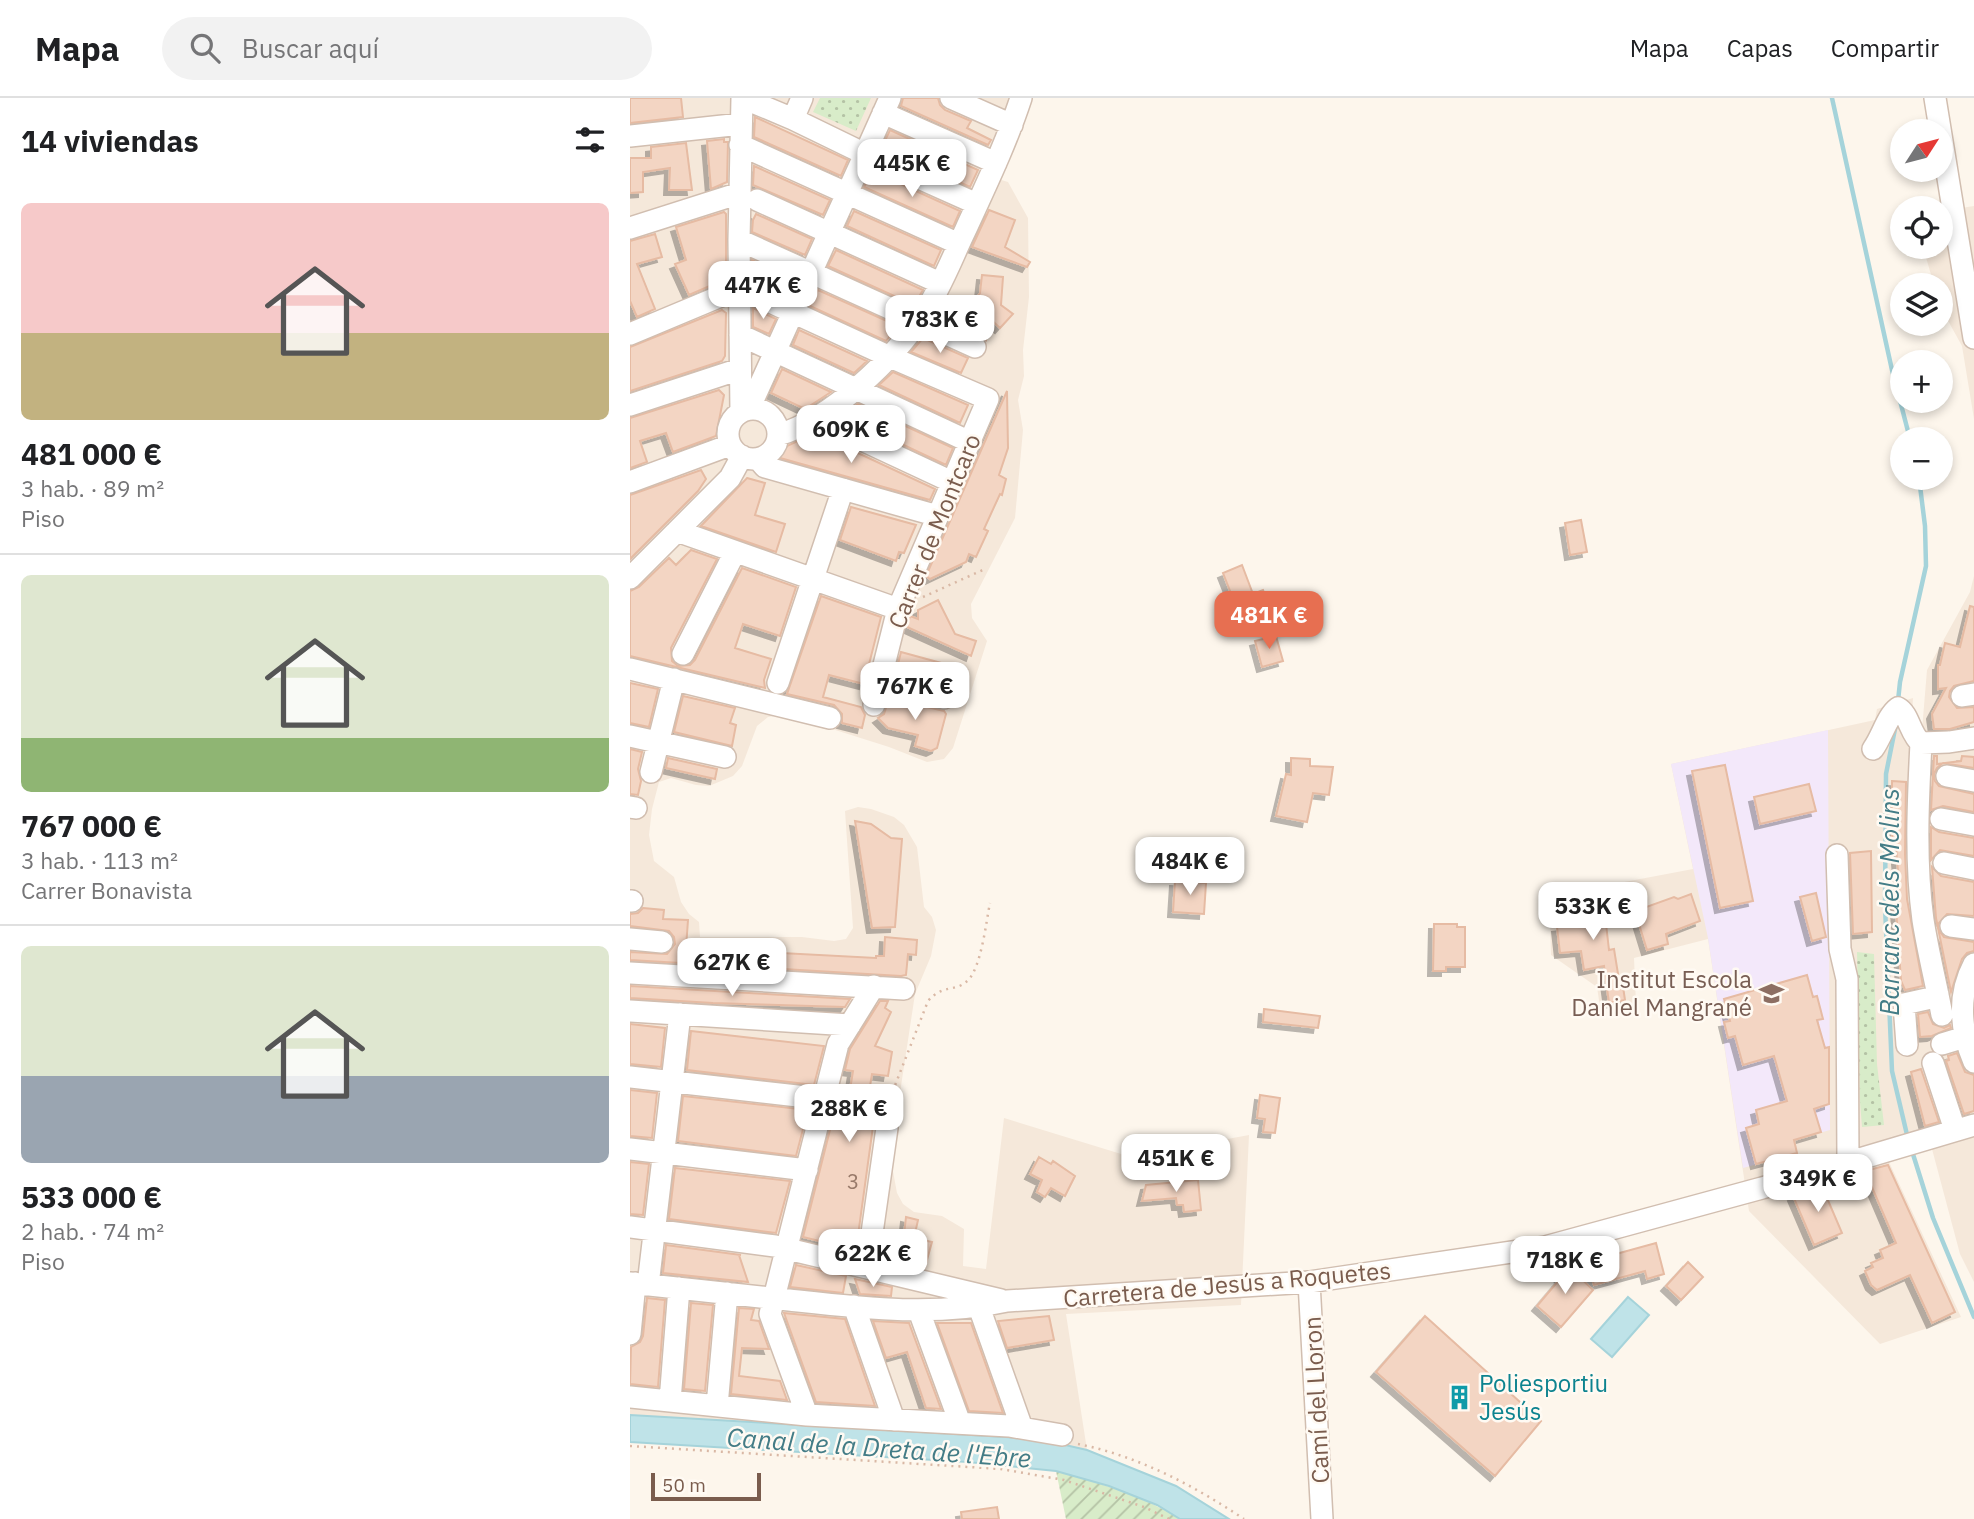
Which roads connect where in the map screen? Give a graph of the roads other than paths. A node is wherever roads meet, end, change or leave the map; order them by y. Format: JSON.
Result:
{"nodes":[{"id":1,"x":742,"y":98,"type":"edge"},
{"id":2,"x":802,"y":98,"type":"edge"},
{"id":3,"x":951,"y":98,"type":"edge"},
{"id":4,"x":1021,"y":98,"type":"edge"},
{"id":5,"x":1935,"y":98,"type":"edge"},
{"id":6,"x":887,"y":106,"type":"edge"},
{"id":7,"x":793,"y":119,"type":"junction"},
{"id":8,"x":741,"y":124,"type":"junction"},
{"id":9,"x":1012,"y":125,"type":"junction"},
{"id":10,"x":630,"y":136,"type":"edge"},
{"id":11,"x":740,"y":145,"type":"junction"},
{"id":12,"x":865,"y":154,"type":"junction"},
{"id":13,"x":996,"y":163,"type":"junction"},
{"id":14,"x":847,"y":194,"type":"junction"},
{"id":15,"x":749,"y":197,"type":"junction"},
{"id":16,"x":977,"y":204,"type":"junction"},
{"id":17,"x":1964,"y":213,"type":"edge"},
{"id":18,"x":630,"y":228,"type":"edge"},
{"id":19,"x":829,"y":233,"type":"junction"},
{"id":20,"x":739,"y":234,"type":"junction"},
{"id":21,"x":959,"y":244,"type":"junction"},
{"id":22,"x":811,"y":274,"type":"junction"},
{"id":23,"x":1969,"y":275,"type":"edge"},
{"id":24,"x":940,"y":283,"type":"junction"},
{"id":25,"x":740,"y":288,"type":"junction"},
{"id":26,"x":793,"y":313,"type":"junction"},
{"id":27,"x":918,"y":321,"type":"junction"},
{"id":28,"x":630,"y":334,"type":"edge"},
{"id":29,"x":740,"y":335,"type":"junction"},
{"id":30,"x":1974,"y":336,"type":"edge"},
{"id":31,"x":975,"y":347,"type":"dead end"},
{"id":32,"x":776,"y":352,"type":"junction"},
{"id":33,"x":888,"y":356,"type":"junction"},
{"id":34,"x":740,"y":369,"type":"junction"},
{"id":35,"x":854,"y":390,"type":"junction"},
{"id":36,"x":630,"y":405,"type":"edge"},
{"id":37,"x":745,"y":411,"type":"junction"},
{"id":38,"x":817,"y":419,"type":"junction"},
{"id":39,"x":778,"y":435,"type":"junction"},
{"id":40,"x":970,"y":442,"type":"junction"},
{"id":41,"x":743,"y":453,"type":"junction"},
{"id":42,"x":630,"y":482,"type":"edge"},
{"id":43,"x":952,"y":482,"type":"junction"},
{"id":44,"x":843,"y":489,"type":"junction"},
{"id":45,"x":938,"y":516,"type":"junction"},
{"id":46,"x":677,"y":531,"type":"junction"},
{"id":47,"x":735,"y":552,"type":"junction"},
{"id":48,"x":630,"y":578,"type":"edge"},
{"id":49,"x":813,"y":580,"type":"junction"},
{"id":50,"x":898,"y":609,"type":"junction"},
{"id":51,"x":683,"y":654,"type":"dead end"},
{"id":52,"x":630,"y":669,"type":"edge"},
{"id":53,"x":674,"y":679,"type":"junction"},
{"id":54,"x":880,"y":682,"type":"junction"},
{"id":55,"x":778,"y":683,"type":"dead end"},
{"id":56,"x":944,"y":698,"type":"dead end"},
{"id":57,"x":874,"y":705,"type":"dead end"},
{"id":58,"x":830,"y":718,"type":"dead end"},
{"id":59,"x":630,"y":736,"type":"edge"},
{"id":60,"x":1974,"y":738,"type":"edge"},
{"id":61,"x":658,"y":743,"type":"junction"},
{"id":62,"x":1921,"y":743,"type":"junction"},
{"id":63,"x":1873,"y":749,"type":"dead end"},
{"id":64,"x":725,"y":757,"type":"dead end"},
{"id":65,"x":651,"y":772,"type":"dead end"},
{"id":66,"x":1947,"y":776,"type":"dead end"},
{"id":67,"x":1974,"y":781,"type":"edge"},
{"id":68,"x":1941,"y":820,"type":"dead end"},
{"id":69,"x":1974,"y":825,"type":"edge"},
{"id":70,"x":1837,"y":855,"type":"dead end"},
{"id":71,"x":1944,"y":863,"type":"dead end"},
{"id":72,"x":1974,"y":869,"type":"edge"},
{"id":73,"x":1951,"y":926,"type":"dead end"},
{"id":74,"x":1974,"y":929,"type":"edge"},
{"id":75,"x":630,"y":939,"type":"edge"},
{"id":76,"x":662,"y":942,"type":"dead end"},
{"id":77,"x":1974,"y":964,"type":"edge"},
{"id":78,"x":630,"y":973,"type":"edge"},
{"id":79,"x":874,"y":986,"type":"junction"},
{"id":80,"x":904,"y":989,"type":"dead end"},
{"id":81,"x":1938,"y":993,"type":"junction"},
{"id":82,"x":630,"y":1011,"type":"edge"},
{"id":83,"x":680,"y":1014,"type":"junction"},
{"id":84,"x":1942,"y":1015,"type":"dead end"},
{"id":85,"x":850,"y":1024,"type":"junction"},
{"id":86,"x":1965,"y":1037,"type":"junction"},
{"id":87,"x":1907,"y":1045,"type":"dead end"},
{"id":88,"x":1974,"y":1062,"type":"edge"},
{"id":89,"x":630,"y":1077,"type":"edge"},
{"id":90,"x":673,"y":1082,"type":"junction"},
{"id":91,"x":824,"y":1099,"type":"junction"},
{"id":92,"x":887,"y":1128,"type":"road end"},
{"id":93,"x":1965,"y":1128,"type":"edge"},
{"id":94,"x":630,"y":1149,"type":"edge"},
{"id":95,"x":664,"y":1153,"type":"junction"},
{"id":96,"x":1848,"y":1162,"type":"junction"},
{"id":97,"x":807,"y":1170,"type":"junction"},
{"id":98,"x":630,"y":1227,"type":"edge"},
{"id":99,"x":654,"y":1230,"type":"junction"},
{"id":100,"x":788,"y":1249,"type":"junction"},
{"id":101,"x":867,"y":1268,"type":"junction"},
{"id":102,"x":1310,"y":1282,"type":"junction"},
{"id":103,"x":638,"y":1284,"type":"edge"},
{"id":104,"x":679,"y":1288,"type":"junction"},
{"id":105,"x":727,"y":1293,"type":"junction"},
{"id":106,"x":773,"y":1298,"type":"junction"},
{"id":107,"x":1007,"y":1301,"type":"junction"},
{"id":108,"x":854,"y":1306,"type":"junction"},
{"id":109,"x":979,"y":1307,"type":"junction"},
{"id":110,"x":919,"y":1311,"type":"junction"},
{"id":111,"x":630,"y":1334,"type":"edge"},
{"id":112,"x":630,"y":1397,"type":"edge"},
{"id":113,"x":670,"y":1401,"type":"junction"},
{"id":114,"x":717,"y":1406,"type":"junction"},
{"id":115,"x":807,"y":1415,"type":"junction"},
{"id":116,"x":894,"y":1420,"type":"junction"},
{"id":117,"x":960,"y":1423,"type":"junction"},
{"id":118,"x":1022,"y":1428,"type":"junction"},
{"id":119,"x":1069,"y":1439,"type":"road end"},
{"id":120,"x":1322,"y":1519,"type":"edge"}],
"edges":[{"from":1,"to":7,"type":"street"},
{"from":1,"to":8,"type":"street"},
{"from":2,"to":7,"type":"street"},
{"from":3,"to":9,"type":"street"},
{"from":4,"to":9,"type":"street"},
{"from":5,"to":17,"type":"street"},
{"from":6,"to":12,"type":"street"},
{"from":6,"to":13,"type":"street"},
{"from":7,"to":12,"type":"street"},
{"from":8,"to":10,"type":"street"},
{"from":8,"to":11,"type":"street"},
{"from":9,"to":13,"type":"street"},
{"from":11,"to":14,"type":"street"},
{"from":11,"to":15,"type":"street"},
{"from":12,"to":14,"type":"street"},
{"from":12,"to":16,"type":"street"},
{"from":13,"to":16,"type":"street"},
{"from":14,"to":19,"type":"street"},
{"from":14,"to":21,"type":"street"},
{"from":15,"to":18,"type":"street"},
{"from":15,"to":19,"type":"street"},
{"from":15,"to":20,"type":"street"},
{"from":16,"to":21,"type":"street"},
{"from":17,"to":23,"type":"street"},
{"from":19,"to":22,"type":"street"},
{"from":19,"to":24,"type":"street"},
{"from":20,"to":22,"type":"street"},
{"from":20,"to":25,"type":"street"},
{"from":21,"to":24,"type":"street"},
{"from":22,"to":26,"type":"street"},
{"from":22,"to":27,"type":"street"},
{"from":23,"to":30,"type":"street"},
{"from":24,"to":27,"type":"street"},
{"from":25,"to":26,"type":"street"},
{"from":25,"to":28,"type":"street"},
{"from":25,"to":29,"type":"street"},
{"from":26,"to":32,"type":"street"},
{"from":26,"to":33,"type":"street"},
{"from":27,"to":31,"type":"street"},
{"from":27,"to":33,"type":"street"},
{"from":29,"to":32,"type":"street"},
{"from":29,"to":34,"type":"street"},
{"from":32,"to":35,"type":"street"},
{"from":32,"to":37,"type":"street"},
{"from":33,"to":35,"type":"street"},
{"from":33,"to":40,"type":"street","name":"Carrer de Montcaro"},
{"from":34,"to":36,"type":"street"},
{"from":34,"to":37,"type":"street"},
{"from":35,"to":38,"type":"street"},
{"from":35,"to":40,"type":"street"},
{"from":37,"to":39,"type":"street"},
{"from":37,"to":41,"type":"street"},
{"from":38,"to":39,"type":"street"},
{"from":38,"to":43,"type":"street"},
{"from":39,"to":41,"type":"street"},
{"from":40,"to":43,"type":"street","name":"Carrer de Montcaro"},
{"from":41,"to":42,"type":"street"},
{"from":41,"to":44,"type":"street"},
{"from":41,"to":46,"type":"street"},
{"from":43,"to":45,"type":"street","name":"Carrer de Montcaro"},
{"from":44,"to":45,"type":"street"},
{"from":44,"to":49,"type":"street"},
{"from":45,"to":50,"type":"street","name":"Carrer de Montcaro"},
{"from":46,"to":47,"type":"street"},
{"from":46,"to":48,"type":"street"},
{"from":47,"to":49,"type":"street"},
{"from":47,"to":51,"type":"street"},
{"from":49,"to":50,"type":"street"},
{"from":49,"to":55,"type":"street"},
{"from":50,"to":54,"type":"street","name":"Carrer de Montcaro"},
{"from":52,"to":53,"type":"street"},
{"from":53,"to":58,"type":"street"},
{"from":53,"to":61,"type":"street"},
{"from":54,"to":56,"type":"street"},
{"from":54,"to":57,"type":"street","name":"Carrer de Montcaro"},
{"from":59,"to":61,"type":"street"},
{"from":60,"to":62,"type":"street"},
{"from":61,"to":64,"type":"street"},
{"from":61,"to":65,"type":"street"},
{"from":62,"to":63,"type":"street"},
{"from":62,"to":81,"type":"street"},
{"from":66,"to":67,"type":"street"},
{"from":68,"to":69,"type":"street"},
{"from":70,"to":96,"type":"street"},
{"from":71,"to":72,"type":"street"},
{"from":73,"to":74,"type":"street"},
{"from":75,"to":76,"type":"street"},
{"from":77,"to":86,"type":"street"},
{"from":78,"to":79,"type":"street"},
{"from":79,"to":80,"type":"street"},
{"from":79,"to":85,"type":"street"},
{"from":81,"to":84,"type":"street"},
{"from":81,"to":87,"type":"street"},
{"from":82,"to":83,"type":"street"},
{"from":83,"to":85,"type":"street"},
{"from":83,"to":90,"type":"street"},
{"from":85,"to":91,"type":"street"},
{"from":86,"to":88,"type":"street"},
{"from":86,"to":93,"type":"street"},
{"from":89,"to":90,"type":"street"},
{"from":90,"to":91,"type":"street"},
{"from":90,"to":95,"type":"street"},
{"from":91,"to":97,"type":"street"},
{"from":92,"to":101,"type":"street"},
{"from":93,"to":96,"type":"street","name":"Carretera de Jesús a Roquetes"},
{"from":94,"to":95,"type":"street"},
{"from":95,"to":97,"type":"street"},
{"from":95,"to":99,"type":"street"},
{"from":96,"to":102,"type":"street","name":"Carretera de Jesús a Roquetes"},
{"from":97,"to":100,"type":"street"},
{"from":98,"to":99,"type":"street"},
{"from":99,"to":100,"type":"street"},
{"from":99,"to":103,"type":"street"},
{"from":100,"to":101,"type":"street"},
{"from":100,"to":106,"type":"street"},
{"from":101,"to":107,"type":"street"},
{"from":102,"to":107,"type":"street","name":"Carretera de Jesús a Roquetes"},
{"from":102,"to":120,"type":"street","name":"Camí del Lloron"},
{"from":103,"to":104,"type":"street"},
{"from":103,"to":111,"type":"street"},
{"from":104,"to":105,"type":"street"},
{"from":104,"to":113,"type":"street"},
{"from":105,"to":106,"type":"street"},
{"from":105,"to":114,"type":"street"},
{"from":106,"to":108,"type":"street"},
{"from":106,"to":115,"type":"street"},
{"from":107,"to":109,"type":"street"},
{"from":108,"to":110,"type":"street"},
{"from":108,"to":116,"type":"street"},
{"from":109,"to":110,"type":"street"},
{"from":109,"to":118,"type":"street"},
{"from":110,"to":117,"type":"street"},
{"from":112,"to":113,"type":"street"},
{"from":113,"to":114,"type":"street"},
{"from":114,"to":115,"type":"street"},
{"from":115,"to":116,"type":"street"},
{"from":116,"to":117,"type":"street"},
{"from":117,"to":118,"type":"street"},
{"from":118,"to":119,"type":"street"}]}
